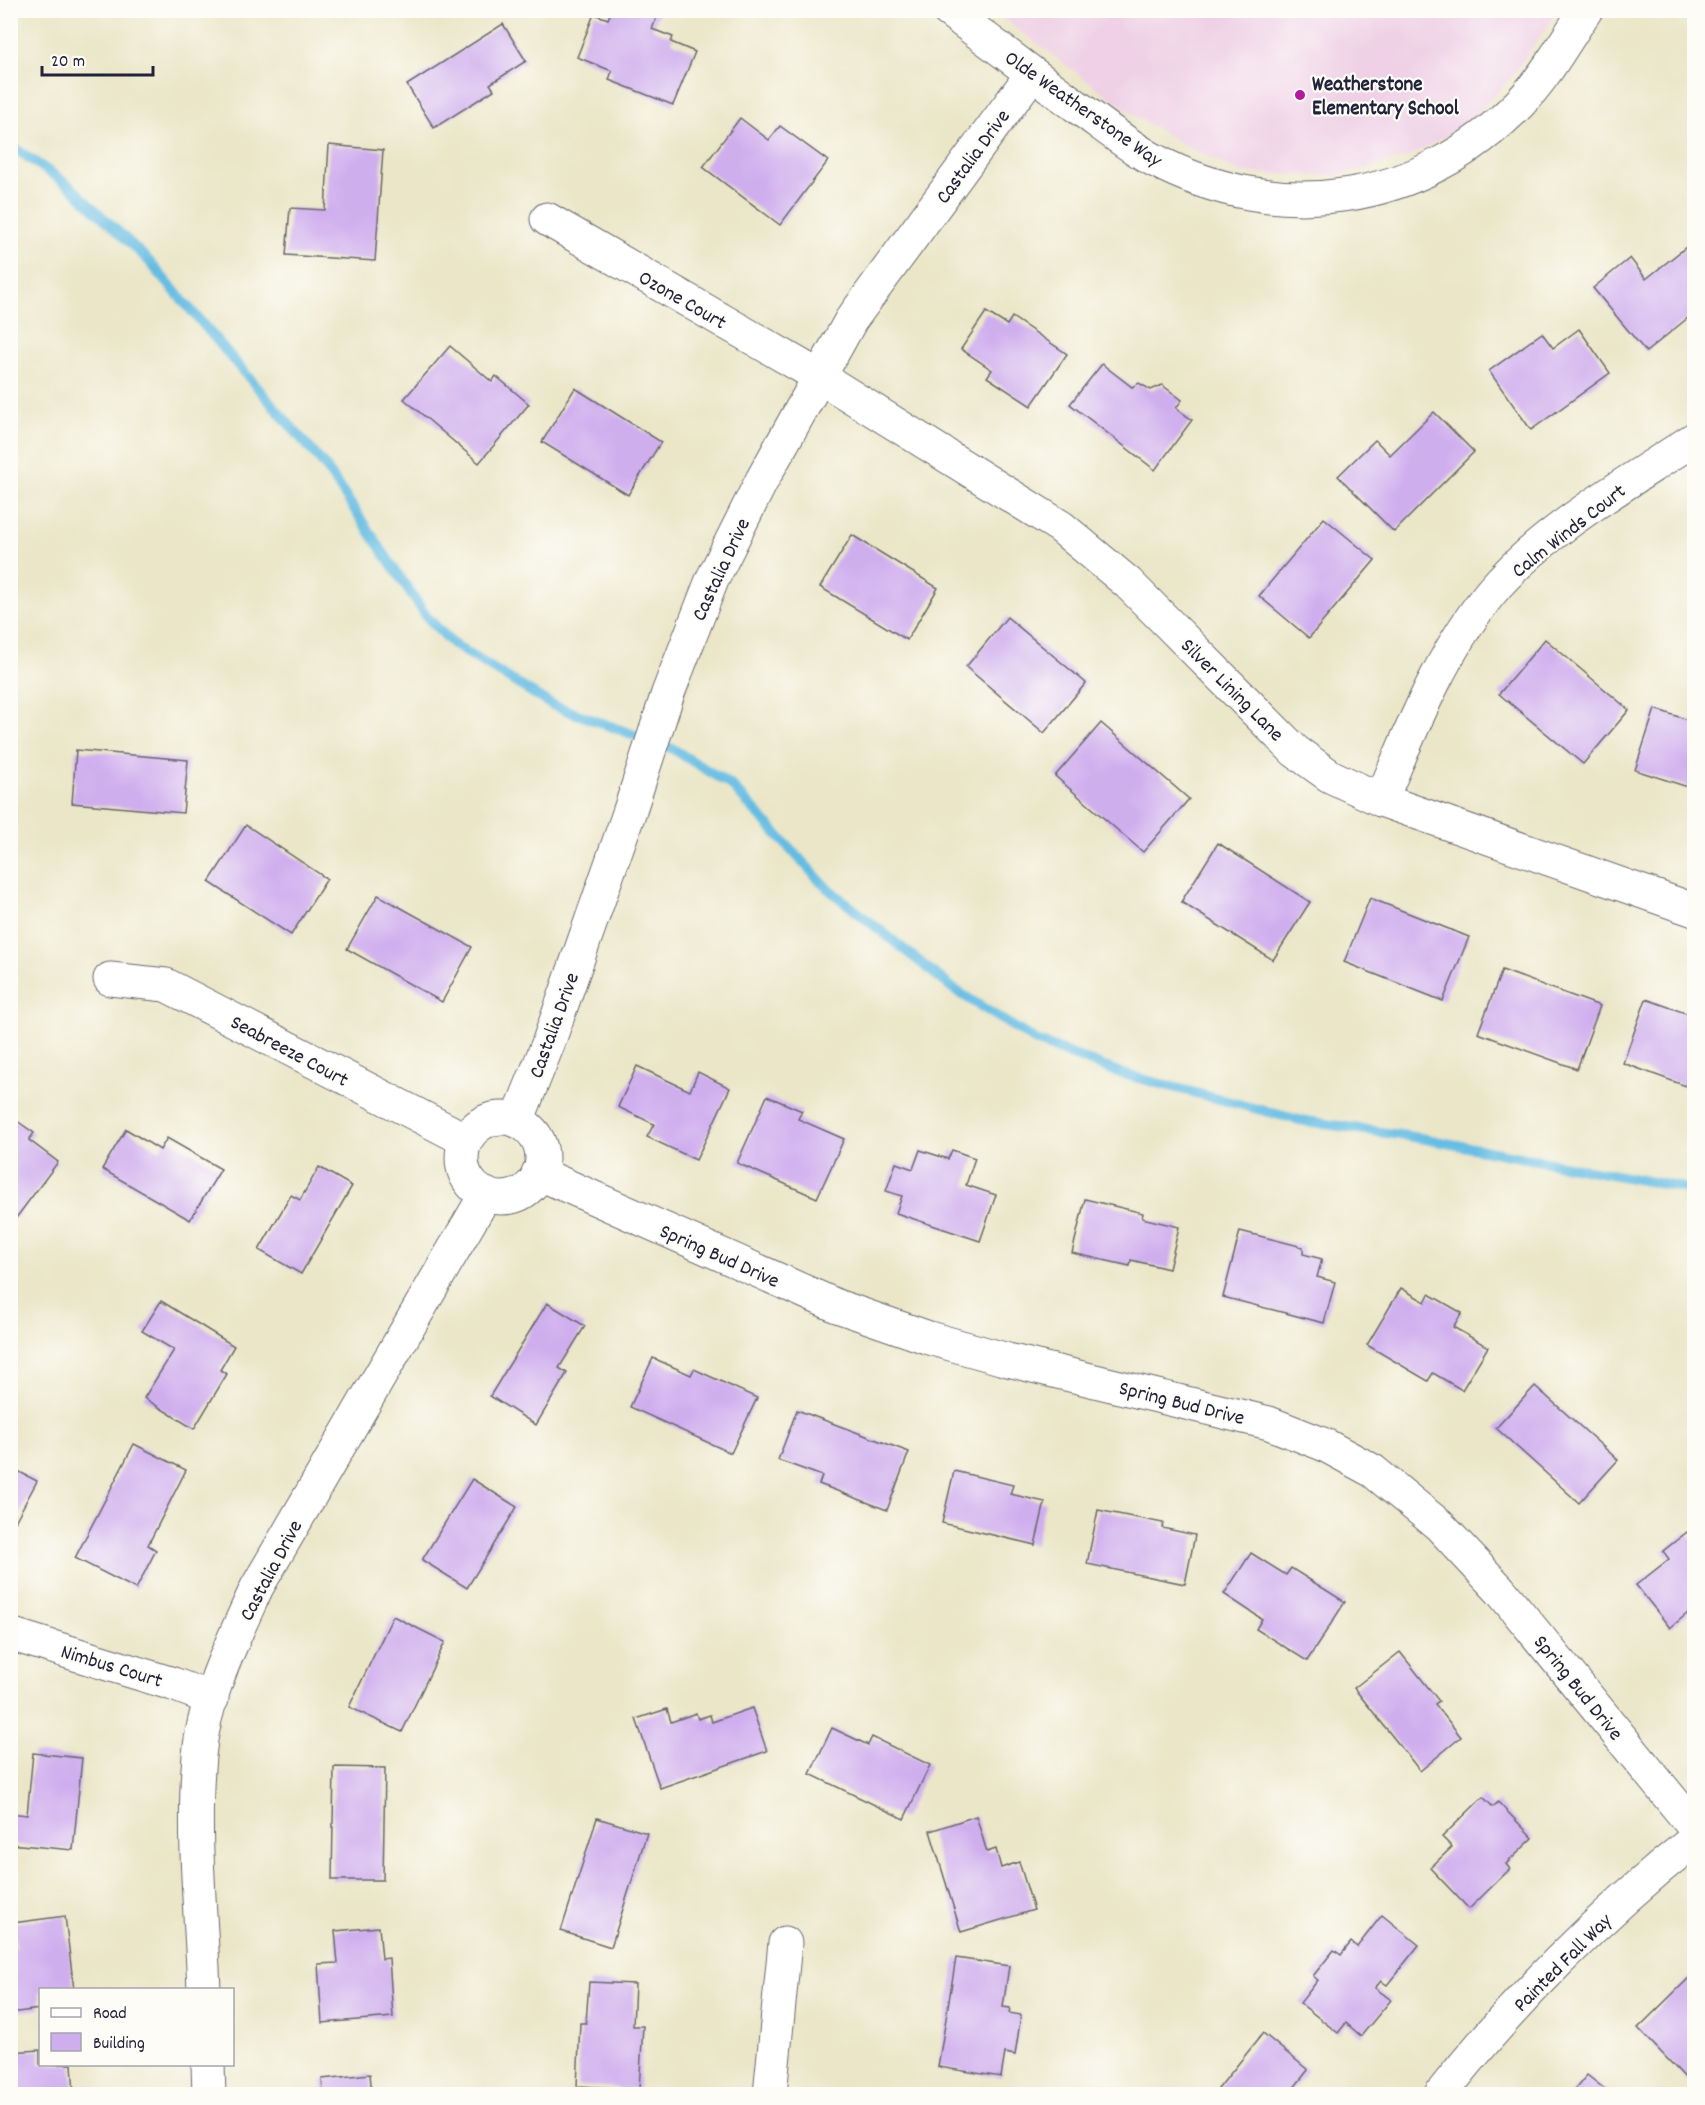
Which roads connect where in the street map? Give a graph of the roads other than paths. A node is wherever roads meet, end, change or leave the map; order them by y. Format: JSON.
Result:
{"nodes":[{"id":1,"x":948,"y":10,"type":"edge"},
{"id":2,"x":1586,"y":10,"type":"edge"},
{"id":3,"x":1032,"y":74,"type":"junction"},
{"id":4,"x":546,"y":219,"type":"dead end"},
{"id":5,"x":820,"y":377,"type":"junction"},
{"id":6,"x":1695,"y":439,"type":"edge"},
{"id":7,"x":1381,"y":800,"type":"junction"},
{"id":8,"x":1695,"y":910,"type":"edge"},
{"id":9,"x":110,"y":979,"type":"dead end"},
{"id":10,"x":517,"y":1121,"type":"junction"},
{"id":11,"x":466,"y":1140,"type":"junction"},
{"id":12,"x":538,"y":1173,"type":"junction"},
{"id":13,"x":486,"y":1194,"type":"junction"},
{"id":14,"x":10,"y":1634,"type":"edge"},
{"id":15,"x":212,"y":1699,"type":"junction"},
{"id":16,"x":1695,"y":1827,"type":"edge"},
{"id":17,"x":1695,"y":1840,"type":"edge"},
{"id":18,"x":785,"y":1943,"type":"dead end"},
{"id":19,"x":204,"y":1988,"type":"edge"},
{"id":20,"x":208,"y":2066,"type":"edge"},
{"id":21,"x":209,"y":2094,"type":"edge"},
{"id":22,"x":770,"y":2094,"type":"edge"},
{"id":23,"x":1442,"y":2094,"type":"edge"}],
"edges":[{"from":1,"to":3,"type":"street","name":"Olde Weatherstone Way"},
{"from":2,"to":3,"type":"street","name":"Olde Weatherstone Way"},
{"from":3,"to":5,"type":"street","name":"Castalia Drive"},
{"from":4,"to":5,"type":"street","name":"Ozone Court"},
{"from":5,"to":7,"type":"street","name":"Silver Lining Lane"},
{"from":5,"to":10,"type":"street","name":"Castalia Drive"},
{"from":6,"to":7,"type":"street","name":"Calm Winds Court"},
{"from":7,"to":8,"type":"street","name":"Silver Lining Lane"},
{"from":9,"to":11,"type":"street","name":"Seabreeze Court"},
{"from":10,"to":11,"type":"street"},
{"from":10,"to":12,"type":"street"},
{"from":11,"to":13,"type":"street"},
{"from":12,"to":13,"type":"street"},
{"from":12,"to":16,"type":"street","name":"Spring Bud Drive"},
{"from":13,"to":15,"type":"street","name":"Castalia Drive"},
{"from":14,"to":15,"type":"street","name":"Nimbus Court"},
{"from":15,"to":19,"type":"street","name":"Castalia Drive"},
{"from":17,"to":23,"type":"street","name":"Painted Fall Way"},
{"from":18,"to":22,"type":"street"},
{"from":20,"to":21,"type":"street"}]}
